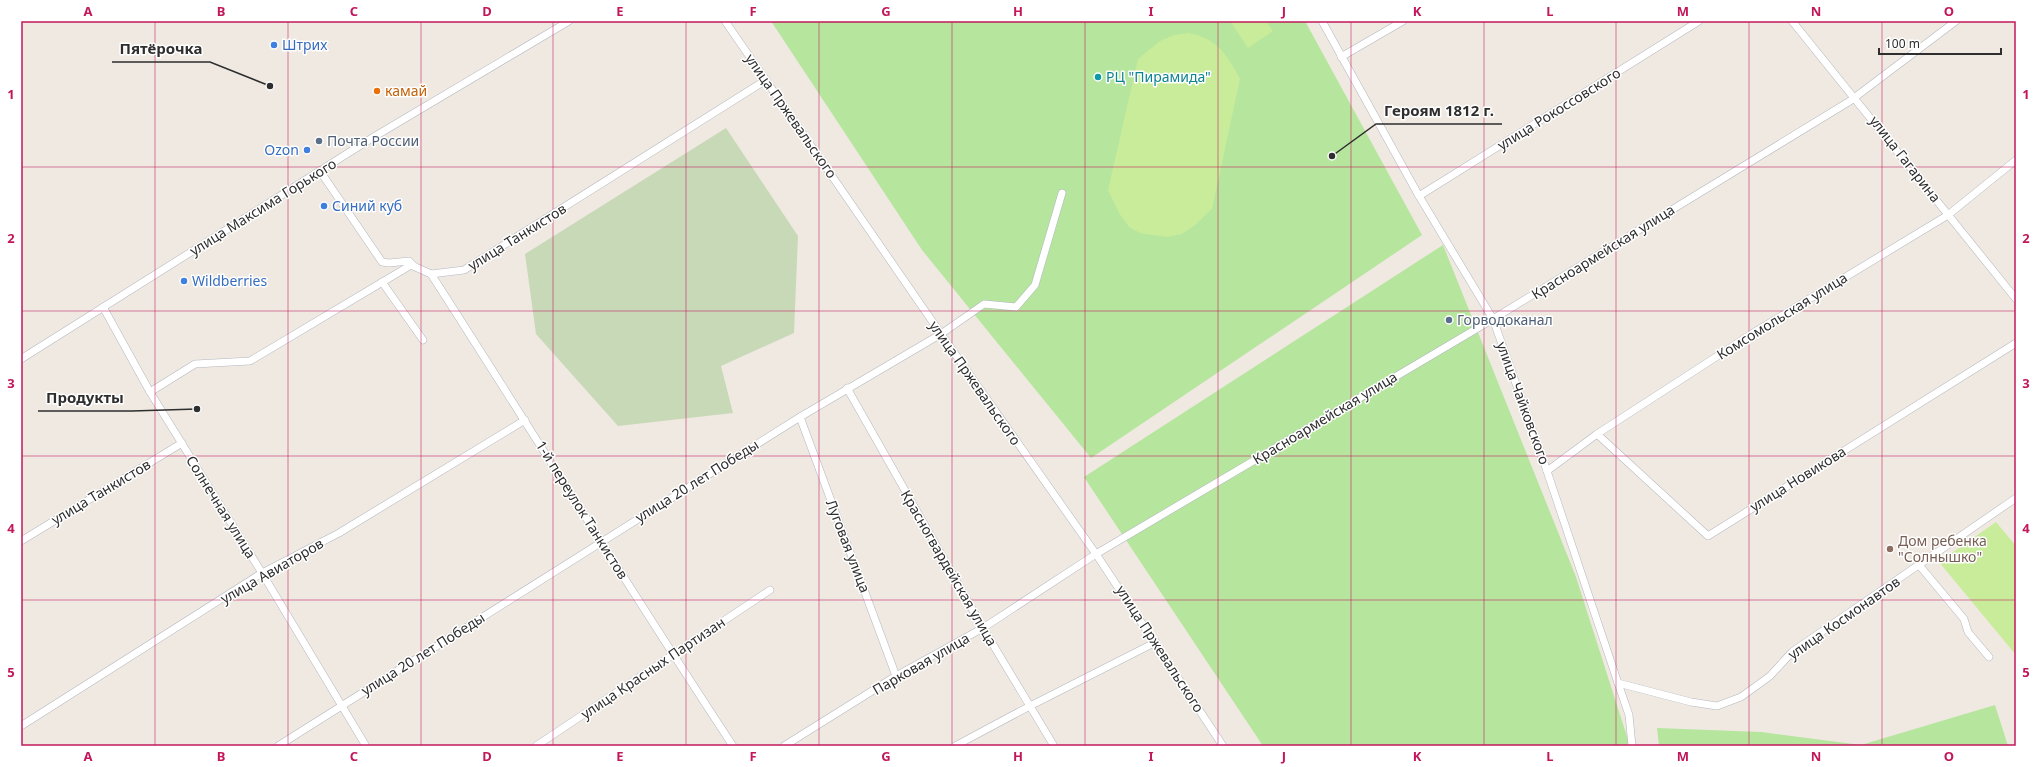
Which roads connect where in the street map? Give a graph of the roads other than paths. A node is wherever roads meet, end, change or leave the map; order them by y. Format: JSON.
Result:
{"nodes":[{"id":1,"x":569,"y":21,"type":"edge"},
{"id":2,"x":725,"y":21,"type":"edge"},
{"id":3,"x":1322,"y":21,"type":"edge"},
{"id":4,"x":1403,"y":21,"type":"edge"},
{"id":5,"x":1699,"y":21,"type":"edge"},
{"id":6,"x":1792,"y":21,"type":"edge"},
{"id":7,"x":1956,"y":21,"type":"edge"},
{"id":8,"x":1341,"y":57,"type":"junction"},
{"id":9,"x":766,"y":80,"type":"junction"},
{"id":10,"x":1855,"y":97,"type":"junction"},
{"id":11,"x":2016,"y":160,"type":"edge"},
{"id":12,"x":320,"y":171,"type":"junction"},
{"id":13,"x":1062,"y":193,"type":"dead end"},
{"id":14,"x":1419,"y":196,"type":"junction"},
{"id":15,"x":1948,"y":215,"type":"junction"},
{"id":16,"x":414,"y":266,"type":"junction"},
{"id":17,"x":431,"y":274,"type":"junction"},
{"id":18,"x":382,"y":282,"type":"junction"},
{"id":19,"x":2016,"y":299,"type":"edge"},
{"id":20,"x":103,"y":307,"type":"junction"},
{"id":21,"x":1493,"y":319,"type":"junction"},
{"id":22,"x":941,"y":334,"type":"junction"},
{"id":23,"x":423,"y":340,"type":"dead end"},
{"id":24,"x":2016,"y":343,"type":"edge"},
{"id":25,"x":21,"y":359,"type":"edge"},
{"id":26,"x":847,"y":388,"type":"junction"},
{"id":27,"x":150,"y":392,"type":"junction"},
{"id":28,"x":800,"y":417,"type":"junction"},
{"id":29,"x":525,"y":420,"type":"junction"},
{"id":30,"x":1597,"y":434,"type":"junction"},
{"id":31,"x":182,"y":443,"type":"junction"},
{"id":32,"x":1547,"y":471,"type":"junction"},
{"id":33,"x":2016,"y":498,"type":"edge"},
{"id":34,"x":21,"y":541,"type":"edge"},
{"id":35,"x":602,"y":541,"type":"junction"},
{"id":36,"x":1096,"y":554,"type":"junction"},
{"id":37,"x":1919,"y":565,"type":"junction"},
{"id":38,"x":262,"y":573,"type":"junction"},
{"id":39,"x":770,"y":590,"type":"dead end"},
{"id":40,"x":983,"y":628,"type":"junction"},
{"id":41,"x":1156,"y":642,"type":"junction"},
{"id":42,"x":672,"y":654,"type":"junction"},
{"id":43,"x":1990,"y":657,"type":"dead end"},
{"id":44,"x":896,"y":676,"type":"junction"},
{"id":45,"x":1618,"y":683,"type":"junction"},
{"id":46,"x":342,"y":706,"type":"junction"},
{"id":47,"x":1030,"y":706,"type":"junction"},
{"id":48,"x":21,"y":726,"type":"edge"},
{"id":49,"x":278,"y":746,"type":"edge"},
{"id":50,"x":366,"y":746,"type":"edge"},
{"id":51,"x":536,"y":746,"type":"edge"},
{"id":52,"x":733,"y":746,"type":"edge"},
{"id":53,"x":784,"y":746,"type":"edge"},
{"id":54,"x":955,"y":746,"type":"edge"},
{"id":55,"x":1054,"y":746,"type":"edge"},
{"id":56,"x":1223,"y":746,"type":"edge"},
{"id":57,"x":1632,"y":746,"type":"edge"}],
"edges":[{"from":1,"to":12,"type":"street","name":"улица Максима Горького"},
{"from":2,"to":9,"type":"street","name":"улица Пржевальского"},
{"from":3,"to":8,"type":"street","name":"улица Чайковского"},
{"from":4,"to":8,"type":"street"},
{"from":5,"to":14,"type":"street","name":"улица Рокоссовского"},
{"from":6,"to":10,"type":"street","name":"улица Гагарина"},
{"from":7,"to":10,"type":"street","name":"Красноармейская улица"},
{"from":8,"to":14,"type":"street","name":"улица Чайковского"},
{"from":9,"to":17,"type":"street","name":"улица Танкистов"},
{"from":9,"to":22,"type":"street","name":"улица Пржевальского"},
{"from":10,"to":15,"type":"street","name":"улица Гагарина"},
{"from":10,"to":21,"type":"street","name":"Красноармейская улица"},
{"from":11,"to":15,"type":"street","name":"Комсомольская улица"},
{"from":12,"to":16,"type":"street"},
{"from":12,"to":20,"type":"street","name":"улица Максима Горького"},
{"from":13,"to":22,"type":"street","name":"улица 20 лет Победы"},
{"from":14,"to":21,"type":"street","name":"улица Чайковского"},
{"from":15,"to":19,"type":"street","name":"улица Гагарина"},
{"from":15,"to":30,"type":"street","name":"Комсомольская улица"},
{"from":16,"to":17,"type":"street"},
{"from":16,"to":18,"type":"street"},
{"from":17,"to":29,"type":"street","name":"1-й переулок Танкистов"},
{"from":18,"to":23,"type":"street"},
{"from":18,"to":27,"type":"street"},
{"from":20,"to":25,"type":"street","name":"улица Максима Горького"},
{"from":20,"to":27,"type":"street","name":"Солнечная улица"},
{"from":21,"to":32,"type":"street","name":"улица Чайковского"},
{"from":21,"to":36,"type":"street","name":"Красноармейская улица"},
{"from":22,"to":26,"type":"street","name":"улица 20 лет Победы"},
{"from":22,"to":36,"type":"street","name":"улица Пржевальского"},
{"from":24,"to":30,"type":"street","name":"улица Новикова"},
{"from":26,"to":28,"type":"street","name":"улица 20 лет Победы"},
{"from":26,"to":40,"type":"street","name":"Красногвардейская улица"},
{"from":27,"to":31,"type":"street","name":"Солнечная улица"},
{"from":28,"to":35,"type":"street","name":"улица 20 лет Победы"},
{"from":28,"to":44,"type":"street","name":"Луговая улица"},
{"from":29,"to":35,"type":"street","name":"1-й переулок Танкистов"},
{"from":29,"to":38,"type":"street","name":"улица Авиаторов"},
{"from":30,"to":32,"type":"street","name":"Комсомольская улица"},
{"from":31,"to":34,"type":"street","name":"улица Танкистов"},
{"from":31,"to":38,"type":"street","name":"Солнечная улица"},
{"from":32,"to":45,"type":"street","name":"улица Чайковского"},
{"from":33,"to":37,"type":"street","name":"улица Космонавтов"},
{"from":35,"to":42,"type":"street","name":"1-й переулок Танкистов"},
{"from":35,"to":46,"type":"street","name":"улица 20 лет Победы"},
{"from":36,"to":40,"type":"street","name":"Парковая улица"},
{"from":36,"to":41,"type":"street","name":"улица Пржевальского"},
{"from":37,"to":43,"type":"street"},
{"from":37,"to":45,"type":"street","name":"улица Космонавтов"},
{"from":38,"to":46,"type":"street","name":"Солнечная улица"},
{"from":38,"to":48,"type":"street","name":"улица Авиаторов"},
{"from":39,"to":42,"type":"street","name":"улица Красных Партизан"},
{"from":40,"to":44,"type":"street","name":"Парковая улица"},
{"from":40,"to":47,"type":"street","name":"Красногвардейская улица"},
{"from":41,"to":47,"type":"street"},
{"from":41,"to":56,"type":"street","name":"улица Пржевальского"},
{"from":42,"to":51,"type":"street","name":"улица Красных Партизан"},
{"from":42,"to":52,"type":"street","name":"1-й переулок Танкистов"},
{"from":44,"to":53,"type":"street","name":"Парковая улица"},
{"from":45,"to":57,"type":"street","name":"улица Чайковского"},
{"from":46,"to":49,"type":"street","name":"улица 20 лет Победы"},
{"from":46,"to":50,"type":"street","name":"Солнечная улица"},
{"from":47,"to":54,"type":"street"},
{"from":47,"to":55,"type":"street","name":"Красногвардейская улица"}]}
